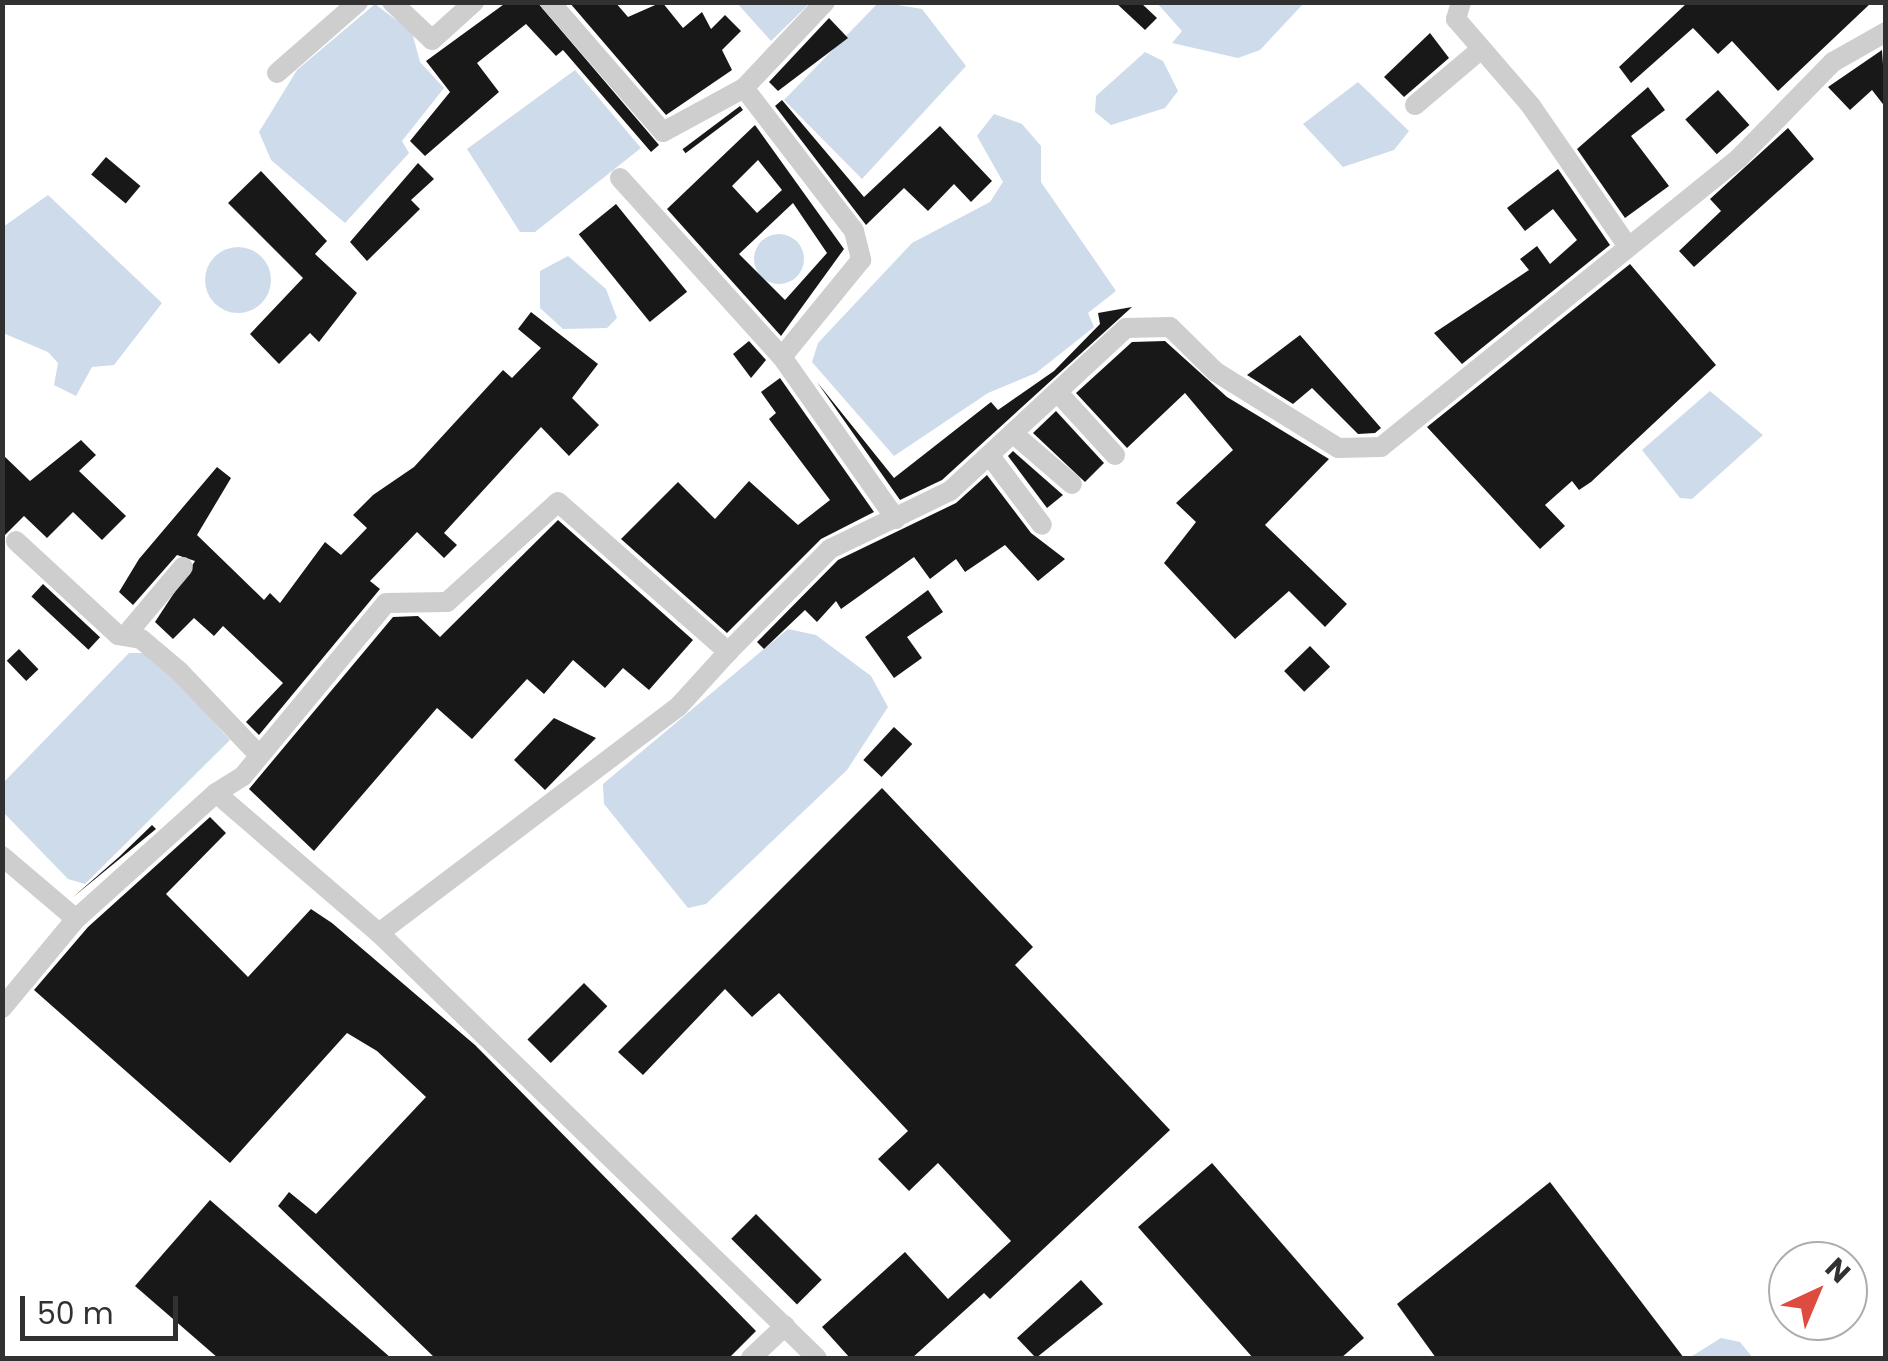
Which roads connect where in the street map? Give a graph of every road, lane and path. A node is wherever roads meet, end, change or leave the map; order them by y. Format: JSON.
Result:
{"nodes":[{"id":1,"x":358,"y":2,"type":"edge"},
{"id":2,"x":392,"y":2,"type":"edge"},
{"id":3,"x":474,"y":2,"type":"edge"},
{"id":4,"x":550,"y":2,"type":"edge"},
{"id":5,"x":825,"y":2,"type":"edge"},
{"id":6,"x":1461,"y":2,"type":"edge"},
{"id":7,"x":1886,"y":32,"type":"edge"},
{"id":8,"x":1480,"y":50,"type":"junction"},
{"id":9,"x":276,"y":74,"type":"dead end"},
{"id":10,"x":744,"y":88,"type":"junction"},
{"id":11,"x":1414,"y":105,"type":"dead end"},
{"id":12,"x":620,"y":178,"type":"dead end"},
{"id":13,"x":1627,"y":245,"type":"junction"},
{"id":14,"x":782,"y":357,"type":"junction"},
{"id":15,"x":1061,"y":396,"type":"junction"},
{"id":16,"x":1015,"y":435,"type":"junction"},
{"id":17,"x":1114,"y":455,"type":"dead end"},
{"id":18,"x":990,"y":456,"type":"junction"},
{"id":19,"x":1072,"y":484,"type":"dead end"},
{"id":20,"x":896,"y":519,"type":"junction"},
{"id":21,"x":1042,"y":524,"type":"dead end"},
{"id":22,"x":16,"y":541,"type":"dead end"},
{"id":23,"x":183,"y":567,"type":"dead end"},
{"id":24,"x":124,"y":636,"type":"junction"},
{"id":25,"x":728,"y":652,"type":"junction"},
{"id":26,"x":258,"y":755,"type":"junction"},
{"id":27,"x":216,"y":793,"type":"junction"},
{"id":28,"x":2,"y":856,"type":"edge"},
{"id":29,"x":76,"y":919,"type":"junction"},
{"id":30,"x":379,"y":933,"type":"junction"},
{"id":31,"x":2,"y":1008,"type":"edge"},
{"id":32,"x":785,"y":1326,"type":"junction"},
{"id":33,"x":750,"y":1358,"type":"edge"},
{"id":34,"x":816,"y":1358,"type":"edge"}],
"edges":[{"from":1,"to":9,"type":"street"},
{"from":2,"to":3,"type":"street"},
{"from":4,"to":10,"type":"street"},
{"from":5,"to":10,"type":"street"},
{"from":6,"to":8,"type":"street"},
{"from":7,"to":13,"type":"street"},
{"from":8,"to":11,"type":"street"},
{"from":8,"to":13,"type":"street"},
{"from":10,"to":14,"type":"street"},
{"from":12,"to":14,"type":"street"},
{"from":13,"to":15,"type":"street"},
{"from":14,"to":20,"type":"street"},
{"from":15,"to":16,"type":"street"},
{"from":15,"to":17,"type":"street"},
{"from":16,"to":18,"type":"street"},
{"from":16,"to":19,"type":"street"},
{"from":18,"to":20,"type":"street"},
{"from":18,"to":21,"type":"street"},
{"from":20,"to":25,"type":"street"},
{"from":22,"to":24,"type":"street"},
{"from":23,"to":24,"type":"street"},
{"from":24,"to":26,"type":"street"},
{"from":25,"to":26,"type":"street"},
{"from":25,"to":30,"type":"street"},
{"from":26,"to":27,"type":"street"},
{"from":27,"to":29,"type":"street"},
{"from":27,"to":30,"type":"street"},
{"from":28,"to":29,"type":"street"},
{"from":29,"to":31,"type":"street"},
{"from":30,"to":32,"type":"street"},
{"from":32,"to":33,"type":"street"},
{"from":32,"to":34,"type":"street"}]}
